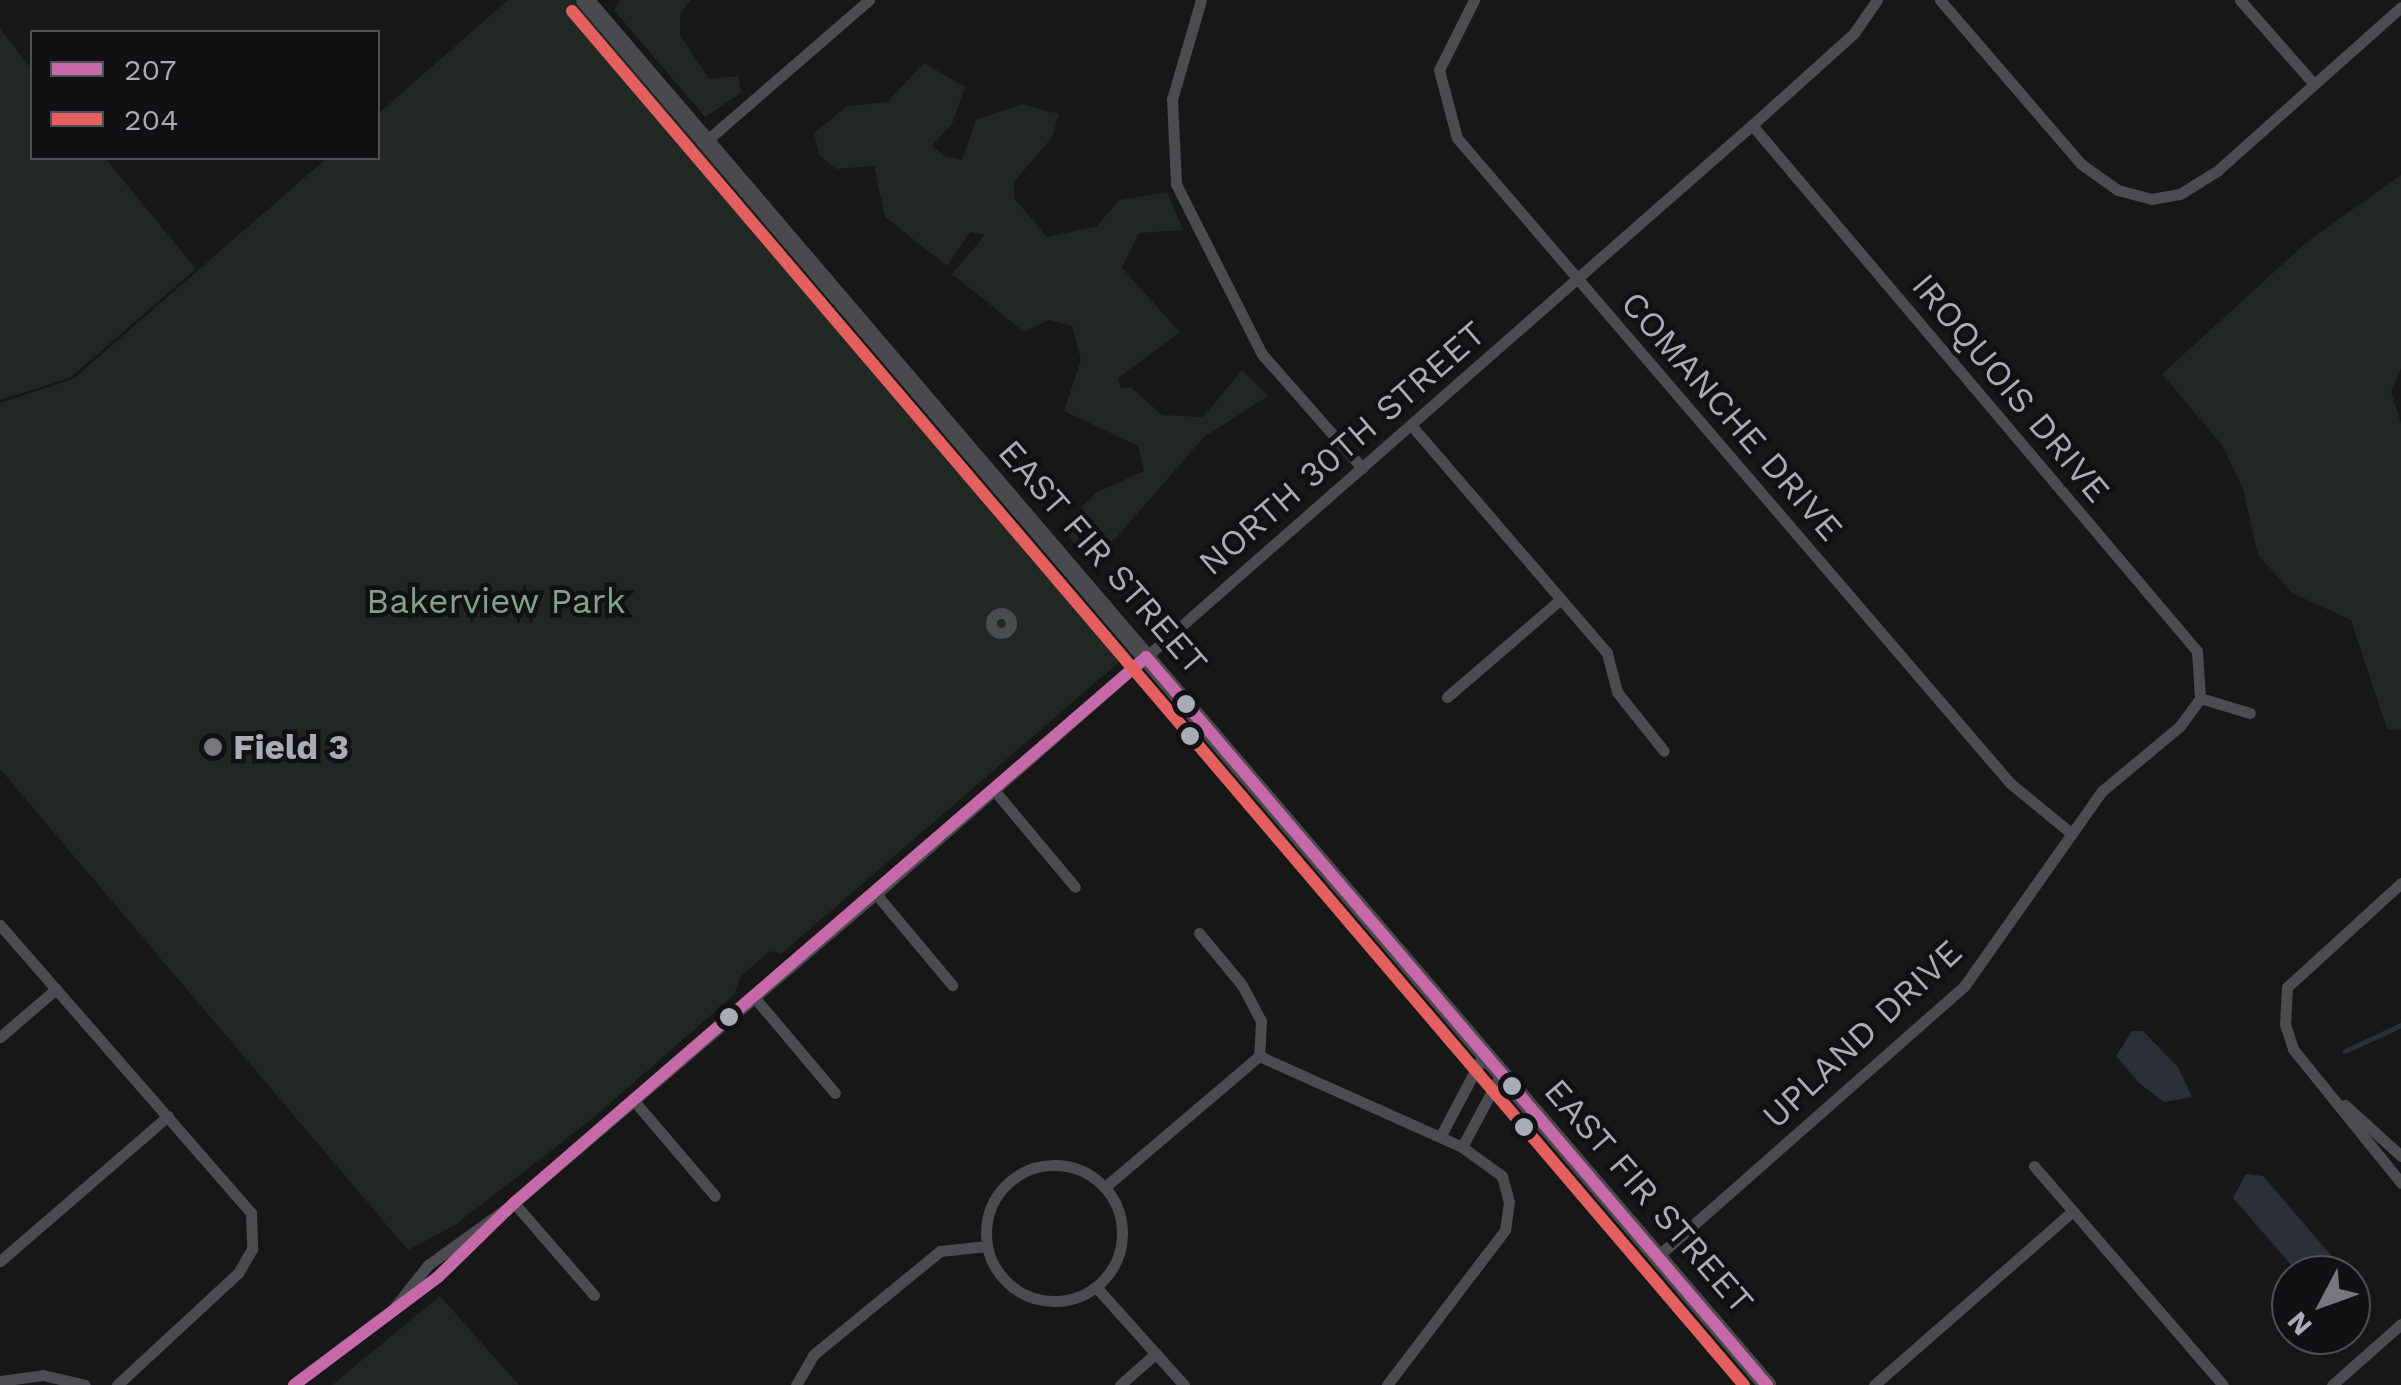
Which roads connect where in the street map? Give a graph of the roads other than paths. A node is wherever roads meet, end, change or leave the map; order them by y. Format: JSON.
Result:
{"nodes":[{"id":1,"x":585,"y":0,"type":"edge"},
{"id":2,"x":868,"y":0,"type":"edge"},
{"id":3,"x":1200,"y":0,"type":"edge"},
{"id":4,"x":1474,"y":0,"type":"edge"},
{"id":5,"x":1877,"y":0,"type":"edge"},
{"id":6,"x":1940,"y":0,"type":"edge"},
{"id":7,"x":2240,"y":0,"type":"edge"},
{"id":8,"x":2401,"y":7,"type":"edge"},
{"id":9,"x":2314,"y":84,"type":"junction"},
{"id":10,"x":1752,"y":126,"type":"junction"},
{"id":11,"x":705,"y":142,"type":"junction"},
{"id":12,"x":1577,"y":277,"type":"junction"},
{"id":13,"x":1411,"y":424,"type":"junction"},
{"id":14,"x":1362,"y":468,"type":"junction"},
{"id":15,"x":1561,"y":599,"type":"junction"},
{"id":16,"x":1146,"y":657,"type":"junction"},
{"id":17,"x":1447,"y":697,"type":"dead end"},
{"id":18,"x":2200,"y":698,"type":"junction"},
{"id":19,"x":2250,"y":712,"type":"dead end"},
{"id":20,"x":1664,"y":751,"type":"dead end"},
{"id":21,"x":994,"y":790,"type":"junction"},
{"id":22,"x":2072,"y":834,"type":"junction"},
{"id":23,"x":2401,"y":883,"type":"edge"},
{"id":24,"x":1075,"y":887,"type":"dead end"},
{"id":25,"x":876,"y":894,"type":"junction"},
{"id":26,"x":0,"y":925,"type":"edge"},
{"id":27,"x":1199,"y":933,"type":"dead end"},
{"id":28,"x":952,"y":986,"type":"dead end"},
{"id":29,"x":56,"y":989,"type":"junction"},
{"id":30,"x":756,"y":998,"type":"junction"},
{"id":31,"x":0,"y":1037,"type":"edge"},
{"id":32,"x":1484,"y":1054,"type":"junction"},
{"id":33,"x":1259,"y":1056,"type":"junction"},
{"id":34,"x":1501,"y":1074,"type":"junction"},
{"id":35,"x":836,"y":1093,"type":"dead end"},
{"id":36,"x":635,"y":1102,"type":"junction"},
{"id":37,"x":2341,"y":1102,"type":"junction"},
{"id":38,"x":168,"y":1116,"type":"junction"},
{"id":39,"x":1440,"y":1137,"type":"junction"},
{"id":40,"x":1462,"y":1148,"type":"junction"},
{"id":41,"x":2401,"y":1156,"type":"edge"},
{"id":42,"x":2034,"y":1166,"type":"dead end"},
{"id":43,"x":2401,"y":1183,"type":"edge"},
{"id":44,"x":1104,"y":1187,"type":"junction"},
{"id":45,"x":715,"y":1196,"type":"dead end"},
{"id":46,"x":514,"y":1202,"type":"junction"},
{"id":47,"x":2072,"y":1211,"type":"junction"},
{"id":48,"x":987,"y":1246,"type":"junction"},
{"id":49,"x":1658,"y":1256,"type":"junction"},
{"id":50,"x":0,"y":1261,"type":"edge"},
{"id":51,"x":1096,"y":1287,"type":"junction"},
{"id":52,"x":594,"y":1295,"type":"dead end"},
{"id":53,"x":2401,"y":1324,"type":"edge"},
{"id":54,"x":1156,"y":1353,"type":"junction"},
{"id":55,"x":2218,"y":1380,"type":"edge"},
{"id":56,"x":0,"y":1381,"type":"edge"},
{"id":57,"x":85,"y":1385,"type":"edge"},
{"id":58,"x":117,"y":1385,"type":"edge"},
{"id":59,"x":294,"y":1385,"type":"edge"},
{"id":60,"x":796,"y":1385,"type":"edge"},
{"id":61,"x":1120,"y":1385,"type":"edge"},
{"id":62,"x":1184,"y":1385,"type":"edge"},
{"id":63,"x":1387,"y":1385,"type":"edge"},
{"id":64,"x":1767,"y":1385,"type":"edge"},
{"id":65,"x":1874,"y":1385,"type":"edge"},
{"id":66,"x":2204,"y":1385,"type":"edge"},
{"id":67,"x":2332,"y":1385,"type":"edge"}],
"edges":[{"from":1,"to":11,"type":"street","name":"EAST FIR STREET"},
{"from":2,"to":11,"type":"street"},
{"from":3,"to":14,"type":"street"},
{"from":4,"to":12,"type":"street","name":"COMANCHE DRIVE"},
{"from":5,"to":10,"type":"street","name":"NORTH 30TH STREET"},
{"from":6,"to":9,"type":"street"},
{"from":7,"to":9,"type":"street"},
{"from":8,"to":9,"type":"street"},
{"from":10,"to":12,"type":"street","name":"NORTH 30TH STREET"},
{"from":10,"to":18,"type":"street","name":"IROQUOIS DRIVE"},
{"from":11,"to":16,"type":"street","name":"EAST FIR STREET"},
{"from":12,"to":13,"type":"street","name":"NORTH 30TH STREET"},
{"from":12,"to":22,"type":"street","name":"COMANCHE DRIVE"},
{"from":13,"to":14,"type":"street","name":"NORTH 30TH STREET"},
{"from":13,"to":15,"type":"street"},
{"from":14,"to":16,"type":"street","name":"NORTH 30TH STREET"},
{"from":15,"to":17,"type":"street"},
{"from":15,"to":20,"type":"street"},
{"from":16,"to":21,"type":"street","name":"NORTH 30TH STREET"},
{"from":16,"to":32,"type":"street","name":"EAST FIR STREET"},
{"from":18,"to":19,"type":"street"},
{"from":18,"to":22,"type":"street","name":"UPLAND DRIVE"},
{"from":21,"to":24,"type":"street"},
{"from":21,"to":25,"type":"street","name":"NORTH 30TH STREET"},
{"from":22,"to":49,"type":"street","name":"UPLAND DRIVE"},
{"from":23,"to":37,"type":"street"},
{"from":25,"to":28,"type":"street"},
{"from":25,"to":30,"type":"street","name":"NORTH 30TH STREET"},
{"from":26,"to":29,"type":"street"},
{"from":27,"to":33,"type":"street"},
{"from":29,"to":31,"type":"street"},
{"from":29,"to":38,"type":"street"},
{"from":30,"to":35,"type":"street"},
{"from":30,"to":36,"type":"street","name":"NORTH 30TH STREET"},
{"from":32,"to":34,"type":"street","name":"EAST FIR STREET"},
{"from":32,"to":39,"type":"street"},
{"from":33,"to":39,"type":"street"},
{"from":33,"to":44,"type":"street"},
{"from":34,"to":40,"type":"street"},
{"from":34,"to":49,"type":"street","name":"EAST FIR STREET"},
{"from":36,"to":45,"type":"street"},
{"from":36,"to":46,"type":"street","name":"NORTH 30TH STREET"},
{"from":37,"to":41,"type":"street"},
{"from":37,"to":43,"type":"street"},
{"from":38,"to":50,"type":"street"},
{"from":38,"to":58,"type":"street"},
{"from":39,"to":40,"type":"street"},
{"from":40,"to":63,"type":"street"},
{"from":42,"to":47,"type":"street"},
{"from":44,"to":48,"type":"street"},
{"from":44,"to":51,"type":"street"},
{"from":46,"to":52,"type":"street"},
{"from":46,"to":59,"type":"street","name":"NORTH 30TH STREET"},
{"from":47,"to":55,"type":"street"},
{"from":47,"to":65,"type":"street"},
{"from":48,"to":51,"type":"street"},
{"from":48,"to":60,"type":"street"},
{"from":49,"to":64,"type":"street","name":"EAST FIR STREET"},
{"from":51,"to":54,"type":"street"},
{"from":53,"to":67,"type":"street"},
{"from":54,"to":61,"type":"street"},
{"from":54,"to":62,"type":"street"},
{"from":55,"to":66,"type":"street"},
{"from":56,"to":57,"type":"street"}]}
